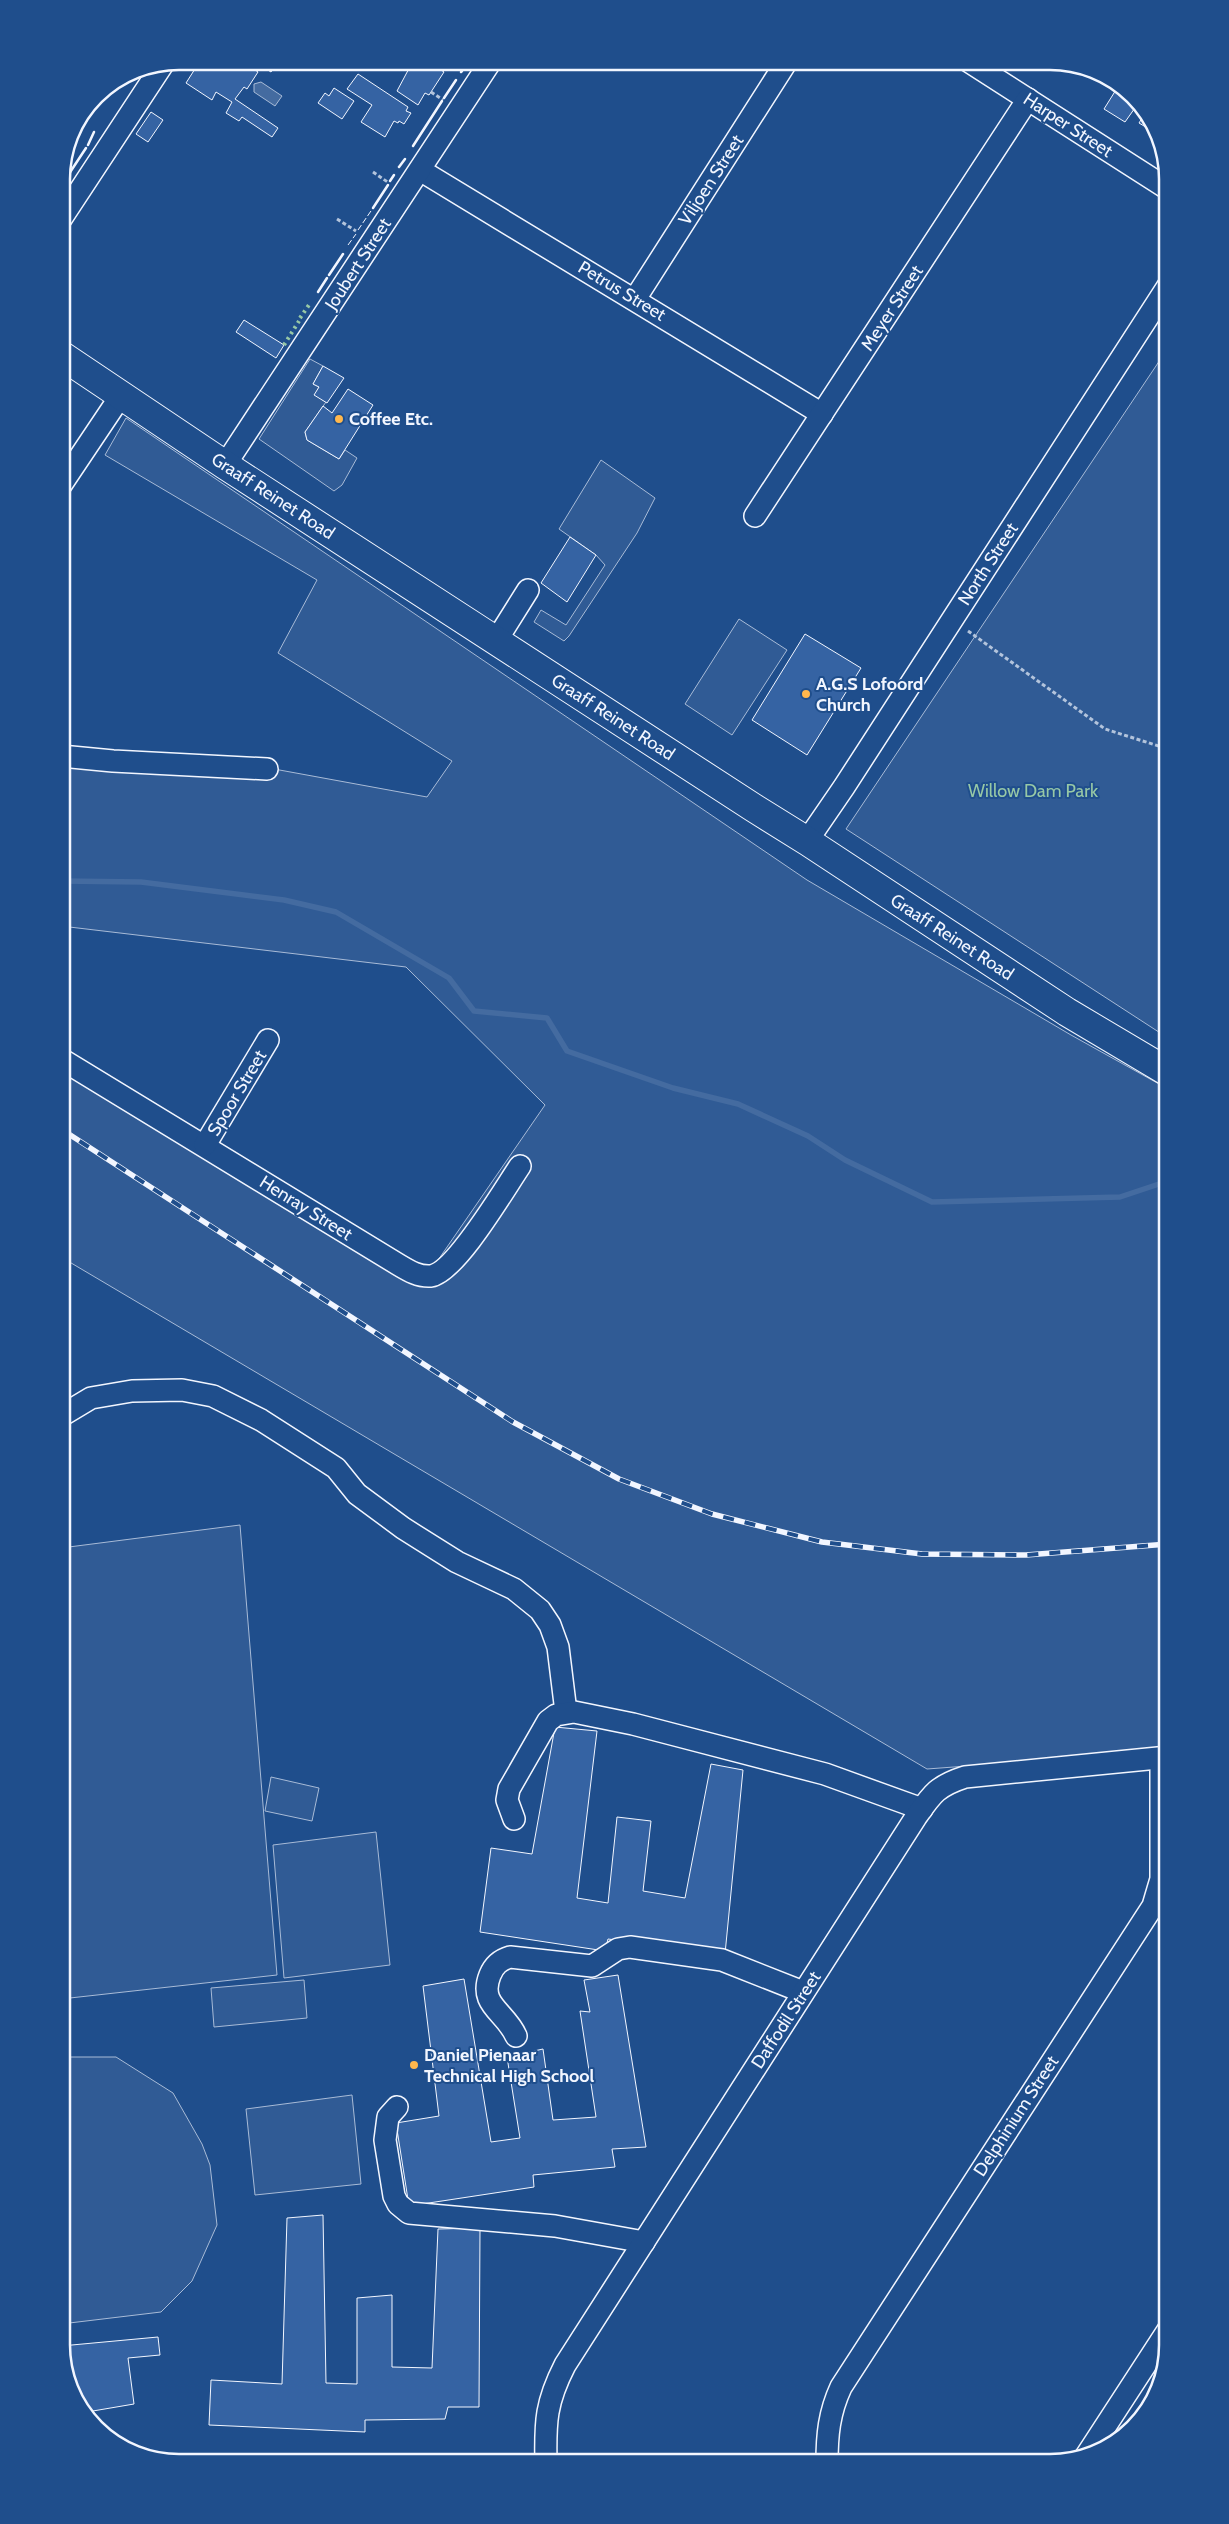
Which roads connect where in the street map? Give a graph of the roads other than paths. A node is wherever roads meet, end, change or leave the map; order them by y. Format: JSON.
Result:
{"nodes":[{"id":1,"x":485,"y":70,"type":"edge"},
{"id":2,"x":782,"y":70,"type":"edge"},
{"id":3,"x":981,"y":70,"type":"edge"},
{"id":4,"x":153,"y":73,"type":"edge"},
{"id":5,"x":1028,"y":100,"type":"junction"},
{"id":6,"x":420,"y":170,"type":"junction"},
{"id":7,"x":1159,"y":183,"type":"edge"},
{"id":8,"x":70,"y":205,"type":"edge"},
{"id":9,"x":635,"y":298,"type":"junction"},
{"id":10,"x":1159,"y":300,"type":"edge"},
{"id":11,"x":70,"y":360,"type":"edge"},
{"id":12,"x":122,"y":394,"type":"junction"},
{"id":13,"x":822,"y":414,"type":"junction"},
{"id":14,"x":225,"y":465,"type":"junction"},
{"id":15,"x":70,"y":473,"type":"edge"},
{"id":16,"x":755,"y":516,"type":"dead end"},
{"id":17,"x":528,"y":590,"type":"dead end"},
{"id":18,"x":496,"y":641,"type":"junction"},
{"id":19,"x":70,"y":757,"type":"edge"},
{"id":20,"x":267,"y":769,"type":"dead end"},
{"id":21,"x":808,"y":841,"type":"junction"},
{"id":22,"x":268,"y":1040,"type":"dead end"},
{"id":23,"x":70,"y":1064,"type":"edge"},
{"id":24,"x":1159,"y":1067,"type":"edge"},
{"id":25,"x":205,"y":1146,"type":"junction"},
{"id":26,"x":520,"y":1166,"type":"dead end"},
{"id":27,"x":70,"y":1411,"type":"edge"},
{"id":28,"x":566,"y":1712,"type":"junction"},
{"id":29,"x":1159,"y":1758,"type":"edge"},
{"id":30,"x":922,"y":1809,"type":"junction"},
{"id":31,"x":514,"y":1819,"type":"dead end"},
{"id":32,"x":1159,"y":1888,"type":"edge"},
{"id":33,"x":803,"y":1992,"type":"junction"},
{"id":34,"x":516,"y":2036,"type":"dead end"},
{"id":35,"x":396,"y":2107,"type":"dead end"},
{"id":36,"x":644,"y":2242,"type":"junction"},
{"id":37,"x":1159,"y":2344,"type":"edge"},
{"id":38,"x":1093,"y":2446,"type":"edge"},
{"id":39,"x":546,"y":2454,"type":"edge"},
{"id":40,"x":827,"y":2454,"type":"edge"}],
"edges":[{"from":1,"to":6,"type":"street","name":"Joubert Street"},
{"from":2,"to":9,"type":"street","name":"Viljoen Street"},
{"from":3,"to":5,"type":"street","name":"Harper Street"},
{"from":4,"to":8,"type":"street"},
{"from":5,"to":7,"type":"street","name":"Harper Street"},
{"from":5,"to":13,"type":"street","name":"Meyer Street"},
{"from":6,"to":9,"type":"street","name":"Petrus Street"},
{"from":6,"to":14,"type":"street","name":"Joubert Street"},
{"from":9,"to":13,"type":"street","name":"Petrus Street"},
{"from":10,"to":21,"type":"street","name":"North Street"},
{"from":11,"to":12,"type":"main road","name":"Graaff Reinet Road"},
{"from":12,"to":14,"type":"main road","name":"Graaff Reinet Road"},
{"from":12,"to":15,"type":"street"},
{"from":13,"to":16,"type":"street","name":"Meyer Street"},
{"from":14,"to":18,"type":"main road","name":"Graaff Reinet Road"},
{"from":17,"to":18,"type":"street"},
{"from":18,"to":21,"type":"main road","name":"Graaff Reinet Road"},
{"from":19,"to":20,"type":"street"},
{"from":21,"to":24,"type":"main road","name":"Graaff Reinet Road"},
{"from":22,"to":25,"type":"street","name":"Spoor Street"},
{"from":23,"to":25,"type":"street","name":"Henray Street"},
{"from":25,"to":26,"type":"street","name":"Henray Street"},
{"from":27,"to":28,"type":"street"},
{"from":28,"to":30,"type":"street"},
{"from":28,"to":31,"type":"street"},
{"from":29,"to":30,"type":"street","name":"Daffodil Street"},
{"from":30,"to":33,"type":"street","name":"Daffodil Street"},
{"from":32,"to":40,"type":"street","name":"Delphinium Street"},
{"from":33,"to":34,"type":"street"},
{"from":33,"to":36,"type":"street","name":"Daffodil Street"},
{"from":35,"to":36,"type":"street"},
{"from":36,"to":39,"type":"street","name":"Daffodil Street"},
{"from":37,"to":38,"type":"street"}]}
